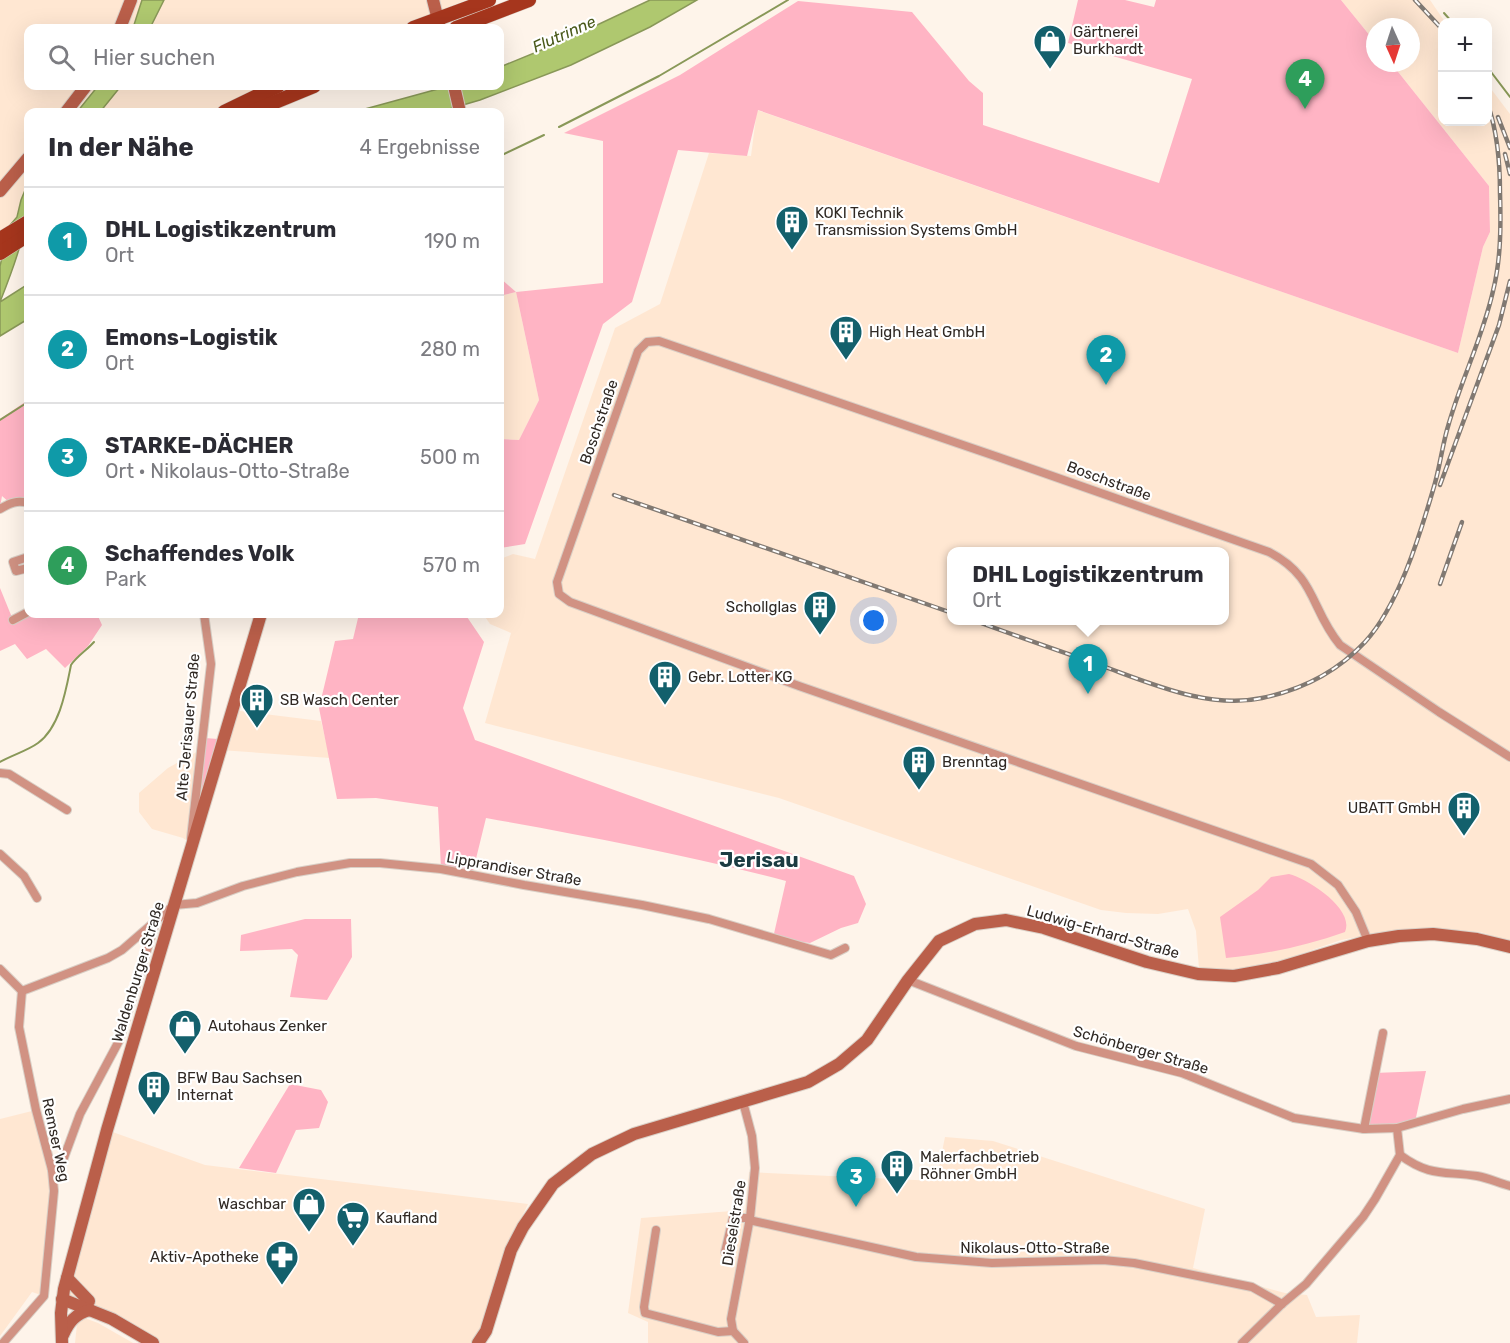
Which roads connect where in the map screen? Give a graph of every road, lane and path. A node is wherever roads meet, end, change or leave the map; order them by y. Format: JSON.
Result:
{"nodes":[{"id":1,"x":131,"y":0,"type":"edge"},
{"id":2,"x":433,"y":0,"type":"edge"},
{"id":3,"x":462,"y":0,"type":"edge"},
{"id":4,"x":529,"y":0,"type":"edge"},
{"id":5,"x":482,"y":2,"type":"edge"},
{"id":6,"x":122,"y":24,"type":"edge"},
{"id":7,"x":439,"y":24,"type":"edge"},
{"id":8,"x":466,"y":24,"type":"edge"},
{"id":9,"x":84,"y":90,"type":"edge"},
{"id":10,"x":270,"y":90,"type":"edge"},
{"id":11,"x":304,"y":90,"type":"edge"},
{"id":12,"x":455,"y":90,"type":"edge"},
{"id":13,"x":69,"y":108,"type":"edge"},
{"id":14,"x":232,"y":108,"type":"edge"},
{"id":15,"x":261,"y":108,"type":"edge"},
{"id":16,"x":459,"y":108,"type":"edge"},
{"id":17,"x":24,"y":163,"type":"edge"},
{"id":18,"x":0,"y":191,"type":"edge"},
{"id":19,"x":24,"y":226,"type":"edge"},
{"id":20,"x":24,"y":237,"type":"edge"},
{"id":21,"x":1,"y":246,"type":"edge"},
{"id":22,"x":24,"y":502,"type":"edge"},
{"id":23,"x":0,"y":509,"type":"edge"},
{"id":24,"x":24,"y":558,"type":"edge"},
{"id":25,"x":24,"y":568,"type":"edge"},
{"id":26,"x":24,"y":614,"type":"edge"},
{"id":27,"x":205,"y":618,"type":"edge"},
{"id":28,"x":260,"y":618,"type":"edge"},
{"id":29,"x":13,"y":620,"type":"dead end"},
{"id":30,"x":1510,"y":757,"type":"edge"},
{"id":31,"x":0,"y":773,"type":"edge"},
{"id":32,"x":67,"y":810,"type":"dead end"},
{"id":33,"x":192,"y":844,"type":"junction"},
{"id":34,"x":0,"y":854,"type":"edge"},
{"id":35,"x":38,"y":898,"type":"dead end"},
{"id":36,"x":174,"y":905,"type":"junction"},
{"id":37,"x":155,"y":923,"type":"junction"},
{"id":38,"x":1368,"y":941,"type":"junction"},
{"id":39,"x":1510,"y":947,"type":"edge"},
{"id":40,"x":845,"y":948,"type":"dead end"},
{"id":41,"x":0,"y":969,"type":"edge"},
{"id":42,"x":908,"y":980,"type":"junction"},
{"id":43,"x":22,"y":991,"type":"junction"},
{"id":44,"x":1383,"y":1033,"type":"dead end"},
{"id":45,"x":1510,"y":1099,"type":"edge"},
{"id":46,"x":743,"y":1102,"type":"junction"},
{"id":47,"x":1397,"y":1128,"type":"junction"},
{"id":48,"x":1364,"y":1129,"type":"junction"},
{"id":49,"x":1400,"y":1155,"type":"junction"},
{"id":50,"x":52,"y":1170,"type":"junction"},
{"id":51,"x":1510,"y":1186,"type":"edge"},
{"id":52,"x":749,"y":1219,"type":"junction"},
{"id":53,"x":656,"y":1230,"type":"dead end"},
{"id":54,"x":725,"y":1252,"type":"dead end"},
{"id":55,"x":67,"y":1278,"type":"junction"},
{"id":56,"x":44,"y":1296,"type":"junction"},
{"id":57,"x":63,"y":1296,"type":"junction"},
{"id":58,"x":1281,"y":1304,"type":"junction"},
{"id":59,"x":89,"y":1305,"type":"junction"},
{"id":60,"x":733,"y":1332,"type":"junction"},
{"id":61,"x":62,"y":1341,"type":"edge"},
{"id":62,"x":3,"y":1343,"type":"edge"},
{"id":63,"x":153,"y":1343,"type":"edge"},
{"id":64,"x":478,"y":1343,"type":"edge"},
{"id":65,"x":744,"y":1343,"type":"edge"},
{"id":66,"x":1242,"y":1343,"type":"edge"}],
"edges":[{"from":1,"to":6,"type":"street"},
{"from":2,"to":7,"type":"street"},
{"from":3,"to":5,"type":"street"},
{"from":4,"to":8,"type":"main road"},
{"from":5,"to":7,"type":"main road"},
{"from":9,"to":13,"type":"street"},
{"from":10,"to":14,"type":"main road"},
{"from":11,"to":15,"type":"main road"},
{"from":12,"to":16,"type":"street"},
{"from":17,"to":18,"type":"street"},
{"from":19,"to":21,"type":"main road"},
{"from":20,"to":21,"type":"main road"},
{"from":22,"to":23,"type":"street"},
{"from":24,"to":25,"type":"street"},
{"from":26,"to":29,"type":"street"},
{"from":27,"to":33,"type":"street","name":"Alte Jerisauer Straße"},
{"from":28,"to":33,"type":"street","name":"Waldenburger Straße"},
{"from":30,"to":38,"type":"street","name":"Boschstraße"},
{"from":31,"to":32,"type":"street"},
{"from":33,"to":36,"type":"street","name":"Waldenburger Straße"},
{"from":34,"to":35,"type":"street"},
{"from":36,"to":37,"type":"street"},
{"from":36,"to":40,"type":"street","name":"Lipprandiser Straße"},
{"from":36,"to":55,"type":"street","name":"Waldenburger Straße"},
{"from":37,"to":43,"type":"street"},
{"from":37,"to":50,"type":"street"},
{"from":38,"to":39,"type":"street","name":"Ludwig-Erhard-Straße"},
{"from":38,"to":42,"type":"street","name":"Ludwig-Erhard-Straße"},
{"from":41,"to":43,"type":"street"},
{"from":42,"to":46,"type":"street","name":"Ludwig-Erhard-Straße"},
{"from":42,"to":48,"type":"street","name":"Schönberger Straße"},
{"from":43,"to":50,"type":"street","name":"Remser Weg"},
{"from":44,"to":48,"type":"street"},
{"from":45,"to":47,"type":"street","name":"Schönberger Straße"},
{"from":46,"to":52,"type":"street","name":"Dieselstraße"},
{"from":46,"to":64,"type":"street","name":"Ludwig-Erhard-Straße"},
{"from":47,"to":48,"type":"street","name":"Schönberger Straße"},
{"from":47,"to":49,"type":"street"},
{"from":49,"to":51,"type":"street"},
{"from":49,"to":58,"type":"street"},
{"from":50,"to":56,"type":"street","name":"Remser Weg"},
{"from":52,"to":54,"type":"street"},
{"from":52,"to":58,"type":"street","name":"Nikolaus-Otto-Straße"},
{"from":52,"to":60,"type":"street","name":"Dieselstraße"},
{"from":53,"to":60,"type":"street"},
{"from":55,"to":57,"type":"street","name":"Waldenburger Straße"},
{"from":55,"to":59,"type":"street"},
{"from":56,"to":57,"type":"street"},
{"from":56,"to":62,"type":"street"},
{"from":57,"to":59,"type":"street"},
{"from":57,"to":61,"type":"street","name":"Waldenburger Straße"},
{"from":58,"to":66,"type":"street"},
{"from":59,"to":61,"type":"street"},
{"from":59,"to":63,"type":"street"},
{"from":60,"to":65,"type":"street"}]}
